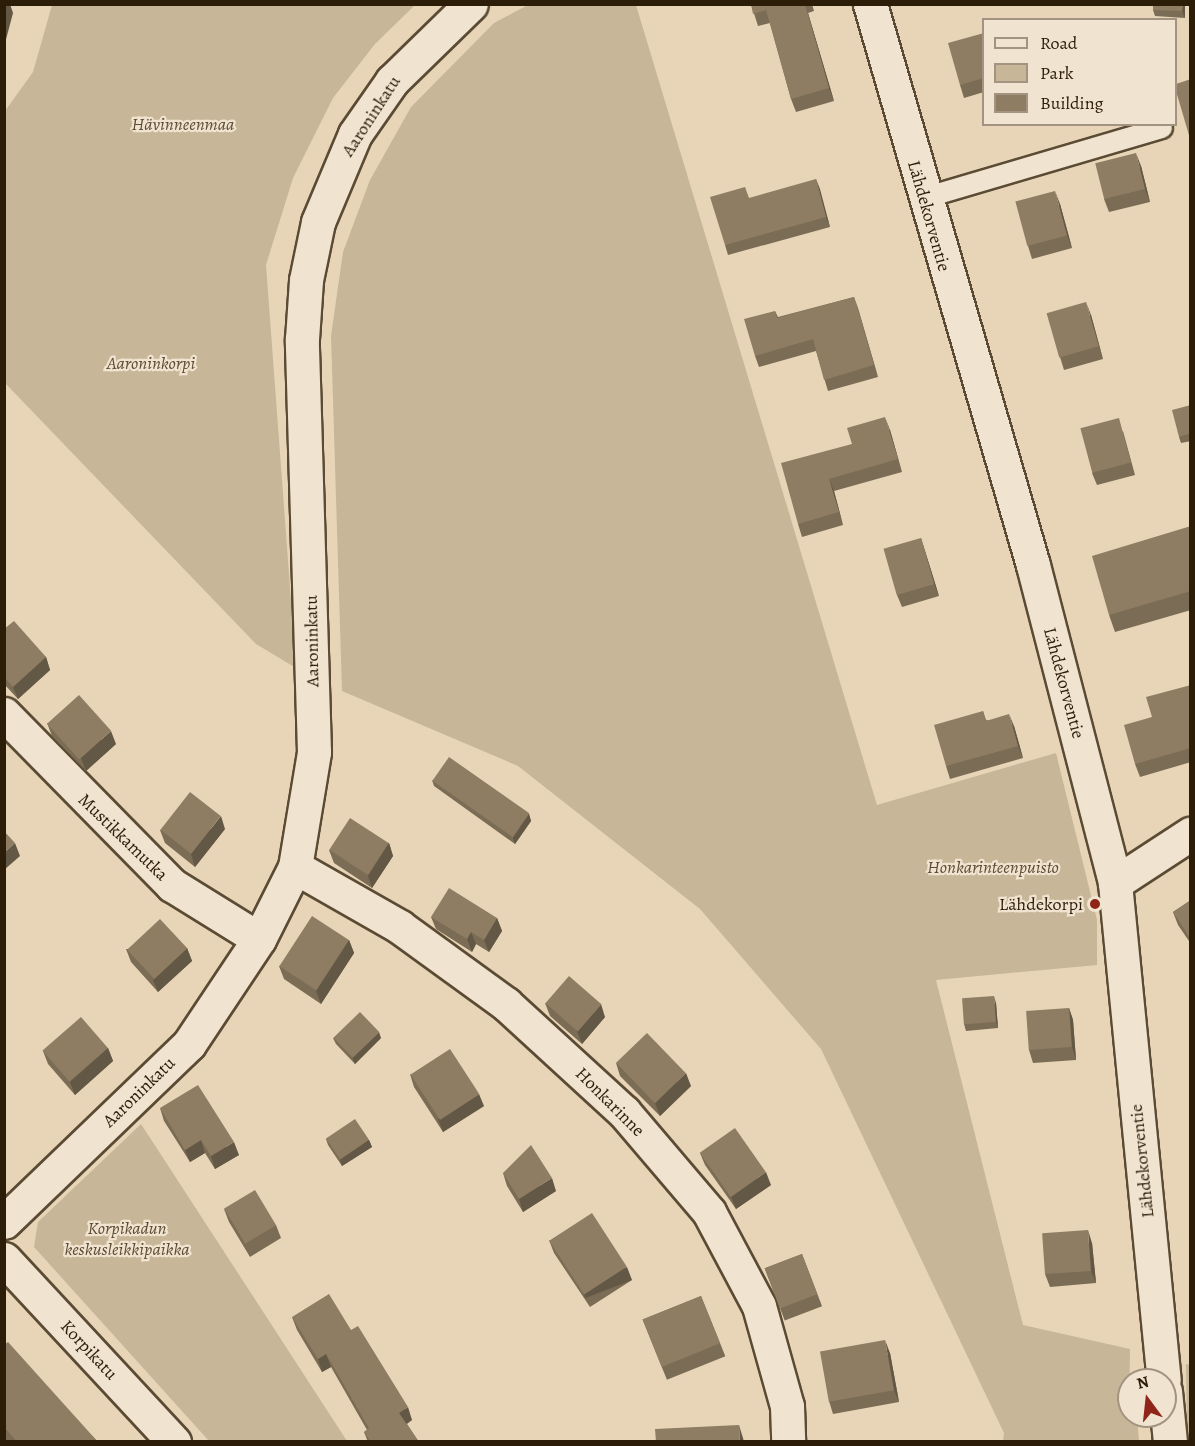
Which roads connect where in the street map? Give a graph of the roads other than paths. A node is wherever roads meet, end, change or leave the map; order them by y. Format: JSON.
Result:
{"nodes":[{"id":1,"x":471,"y":4,"type":"edge"},
{"id":2,"x":870,"y":4,"type":"edge"},
{"id":3,"x":1162,"y":128,"type":"dead end"},
{"id":4,"x":924,"y":198,"type":"junction"},
{"id":5,"x":4,"y":714,"type":"edge"},
{"id":6,"x":1191,"y":834,"type":"edge"},
{"id":7,"x":295,"y":867,"type":"junction"},
{"id":8,"x":1116,"y":883,"type":"junction"},
{"id":9,"x":259,"y":939,"type":"junction"},
{"id":10,"x":4,"y":1222,"type":"edge"},
{"id":11,"x":4,"y":1259,"type":"edge"},
{"id":12,"x":1163,"y":1368,"type":"edge"},
{"id":13,"x":174,"y":1442,"type":"edge"},
{"id":14,"x":788,"y":1442,"type":"edge"}],
"edges":[{"from":1,"to":7,"type":"street","name":"Aaroninkatu"},
{"from":2,"to":4,"type":"street","name":"Lähdekorventie"},
{"from":3,"to":4,"type":"lane"},
{"from":4,"to":8,"type":"street","name":"Lähdekorventie"},
{"from":5,"to":9,"type":"street","name":"Mustikkamutka"},
{"from":6,"to":8,"type":"street"},
{"from":7,"to":9,"type":"street","name":"Aaroninkatu"},
{"from":7,"to":14,"type":"street","name":"Honkarinne"},
{"from":8,"to":12,"type":"street","name":"Lähdekorventie"},
{"from":9,"to":10,"type":"street","name":"Aaroninkatu"},
{"from":11,"to":13,"type":"street","name":"Korpikatu"}]}
